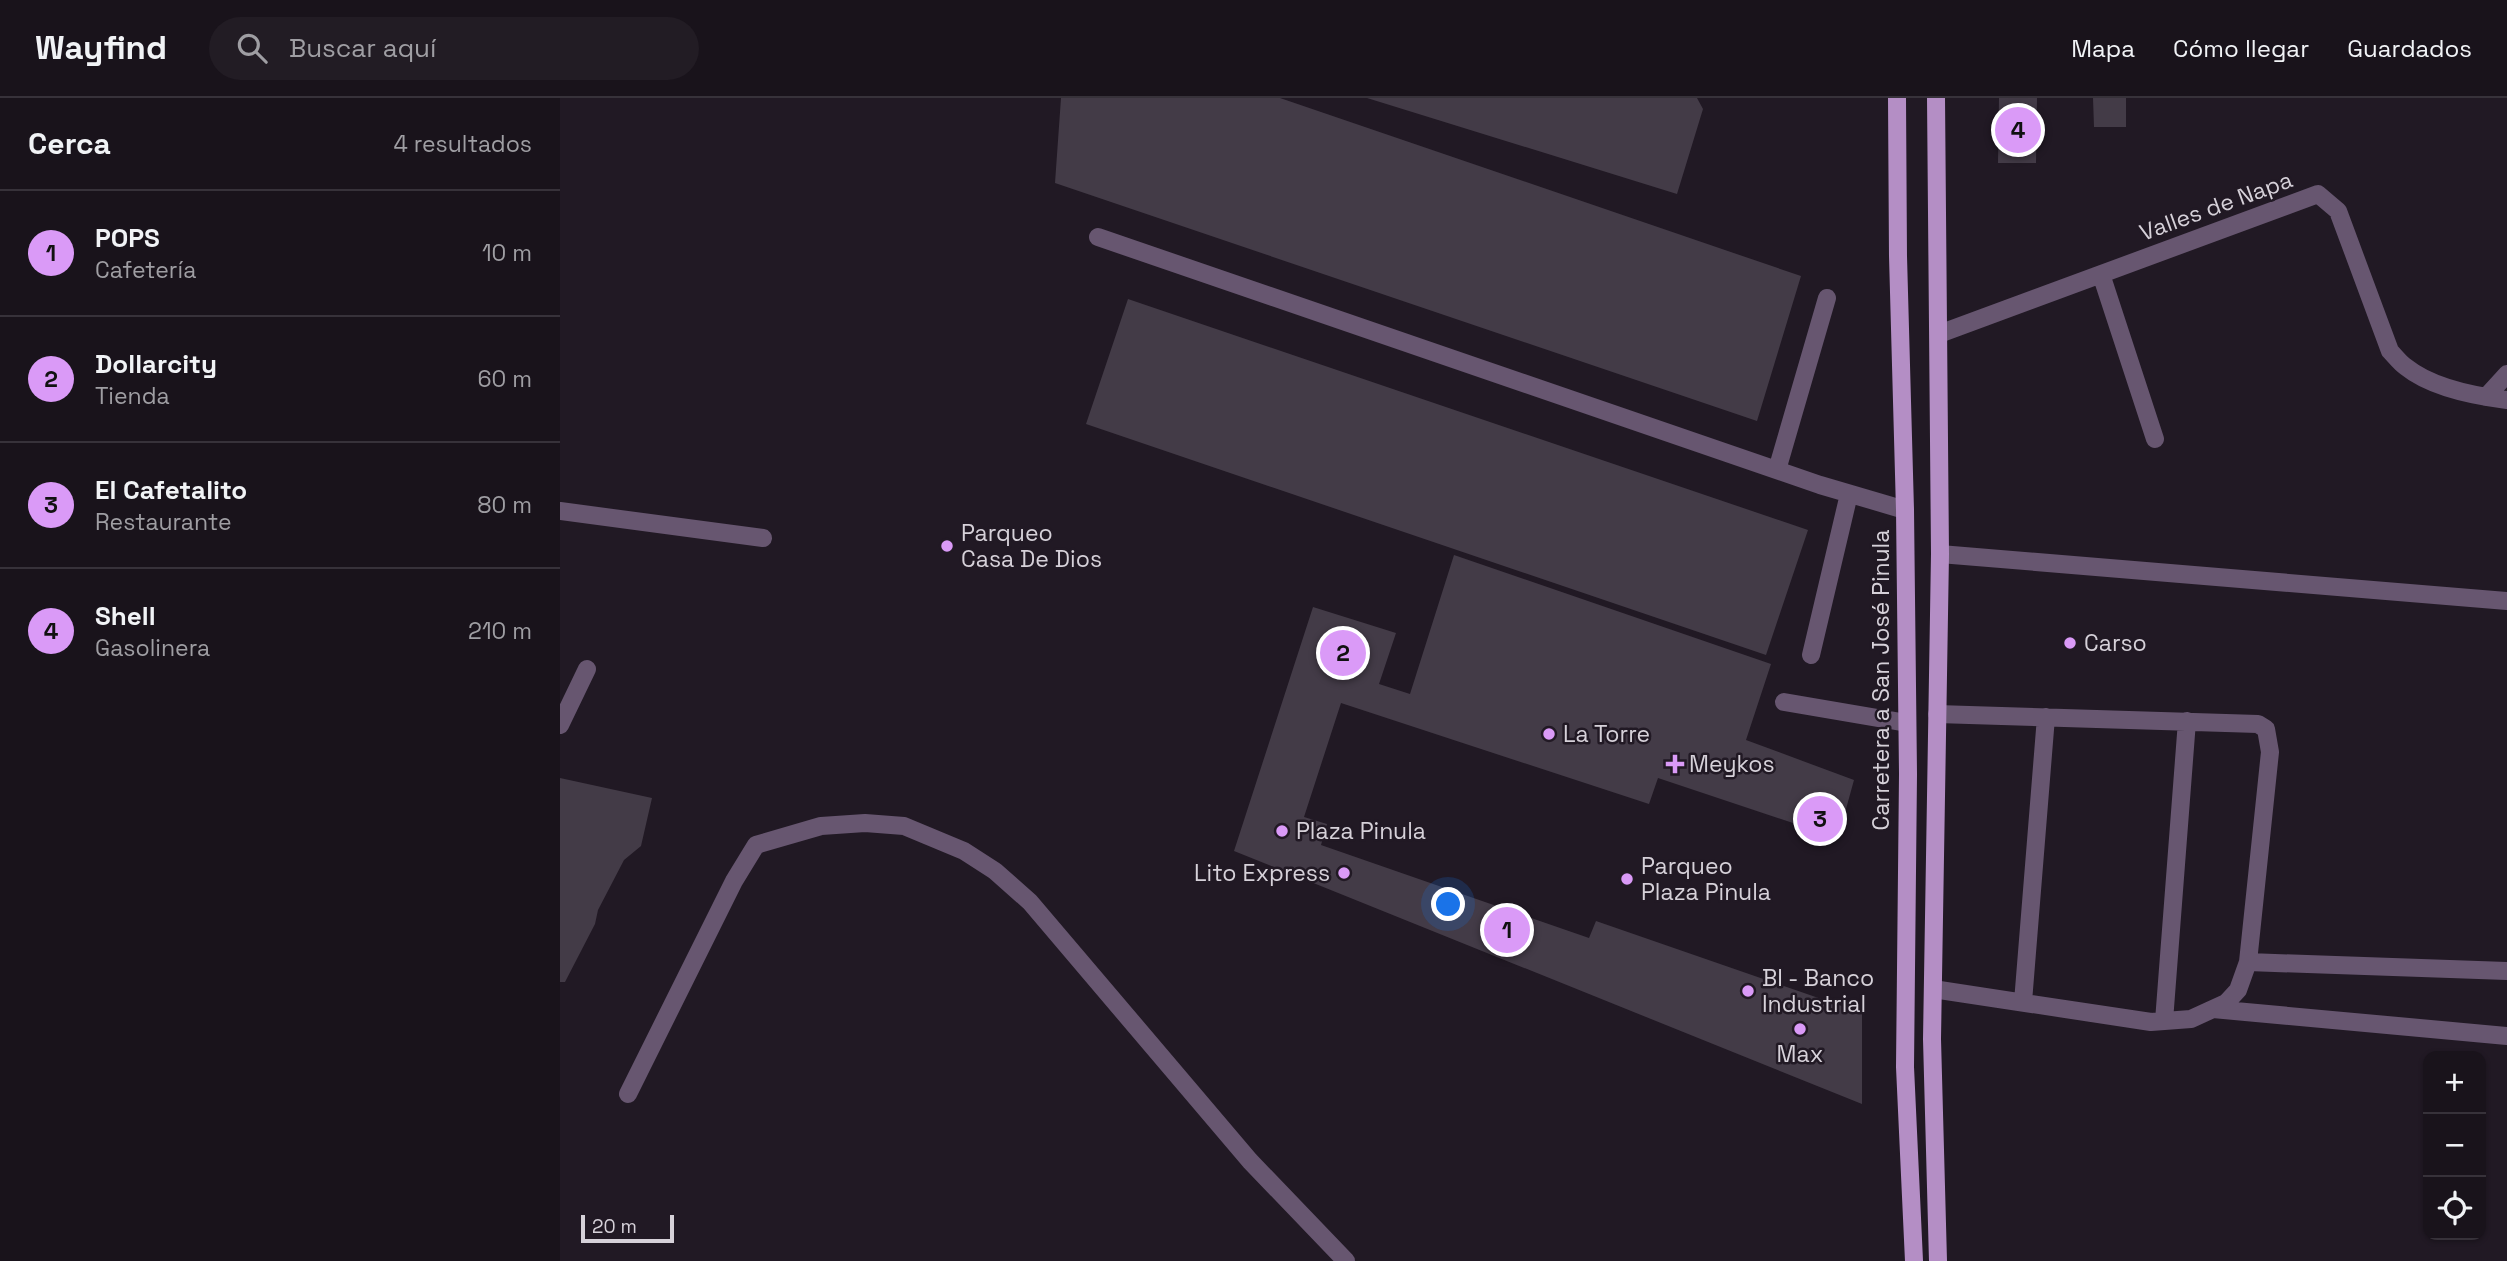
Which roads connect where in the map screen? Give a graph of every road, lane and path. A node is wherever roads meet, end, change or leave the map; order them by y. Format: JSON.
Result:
{"nodes":[{"id":1,"x":1897,"y":98,"type":"edge"},
{"id":2,"x":1937,"y":98,"type":"edge"},
{"id":3,"x":1098,"y":237,"type":"dead end"},
{"id":4,"x":2101,"y":274,"type":"junction"},
{"id":5,"x":1827,"y":298,"type":"dead end"},
{"id":6,"x":1939,"y":334,"type":"junction"},
{"id":7,"x":2507,"y":374,"type":"edge"},
{"id":8,"x":2486,"y":397,"type":"junction"},
{"id":9,"x":2507,"y":400,"type":"edge"},
{"id":10,"x":2155,"y":439,"type":"dead end"},
{"id":11,"x":1777,"y":470,"type":"junction"},
{"id":12,"x":1849,"y":494,"type":"junction"},
{"id":13,"x":1905,"y":510,"type":"junction"},
{"id":14,"x":560,"y":511,"type":"edge"},
{"id":15,"x":764,"y":538,"type":"dead end"},
{"id":16,"x":1940,"y":554,"type":"junction"},
{"id":17,"x":2507,"y":601,"type":"edge"},
{"id":18,"x":1811,"y":655,"type":"dead end"},
{"id":19,"x":587,"y":669,"type":"dead end"},
{"id":20,"x":1784,"y":702,"type":"dead end"},
{"id":21,"x":1937,"y":714,"type":"junction"},
{"id":22,"x":2046,"y":717,"type":"junction"},
{"id":23,"x":2187,"y":721,"type":"junction"},
{"id":24,"x":1907,"y":723,"type":"junction"},
{"id":25,"x":560,"y":725,"type":"edge"},
{"id":26,"x":2248,"y":962,"type":"junction"},
{"id":27,"x":2507,"y":971,"type":"edge"},
{"id":28,"x":1933,"y":989,"type":"junction"},
{"id":29,"x":2023,"y":1002,"type":"junction"},
{"id":30,"x":2213,"y":1009,"type":"junction"},
{"id":31,"x":2164,"y":1021,"type":"junction"},
{"id":32,"x":2507,"y":1036,"type":"edge"},
{"id":33,"x":628,"y":1094,"type":"dead end"},
{"id":34,"x":1346,"y":1261,"type":"edge"},
{"id":35,"x":1914,"y":1261,"type":"edge"},
{"id":36,"x":1938,"y":1261,"type":"edge"}],
"edges":[{"from":1,"to":13,"type":"main road","name":"Carretera a San José Pinula"},
{"from":2,"to":6,"type":"main road"},
{"from":3,"to":11,"type":"street"},
{"from":4,"to":6,"type":"street","name":"Valles de Napa"},
{"from":4,"to":8,"type":"street","name":"Valles de Napa"},
{"from":4,"to":10,"type":"street"},
{"from":5,"to":11,"type":"street"},
{"from":6,"to":16,"type":"main road"},
{"from":7,"to":8,"type":"street"},
{"from":8,"to":9,"type":"street","name":"Valles de Napa"},
{"from":11,"to":12,"type":"street"},
{"from":12,"to":13,"type":"street"},
{"from":12,"to":18,"type":"street"},
{"from":13,"to":24,"type":"main road","name":"Carretera a San José Pinula"},
{"from":14,"to":15,"type":"street"},
{"from":16,"to":17,"type":"street"},
{"from":16,"to":21,"type":"main road"},
{"from":19,"to":25,"type":"street"},
{"from":20,"to":24,"type":"street"},
{"from":21,"to":22,"type":"street"},
{"from":21,"to":28,"type":"main road"},
{"from":22,"to":23,"type":"street"},
{"from":22,"to":29,"type":"street"},
{"from":23,"to":26,"type":"street"},
{"from":23,"to":31,"type":"street"},
{"from":24,"to":35,"type":"main road","name":"Carretera a San José Pinula"},
{"from":26,"to":27,"type":"street"},
{"from":26,"to":30,"type":"street"},
{"from":28,"to":29,"type":"street"},
{"from":28,"to":36,"type":"main road"},
{"from":29,"to":31,"type":"street"},
{"from":30,"to":31,"type":"street"},
{"from":30,"to":32,"type":"street"},
{"from":33,"to":34,"type":"street"}]}
